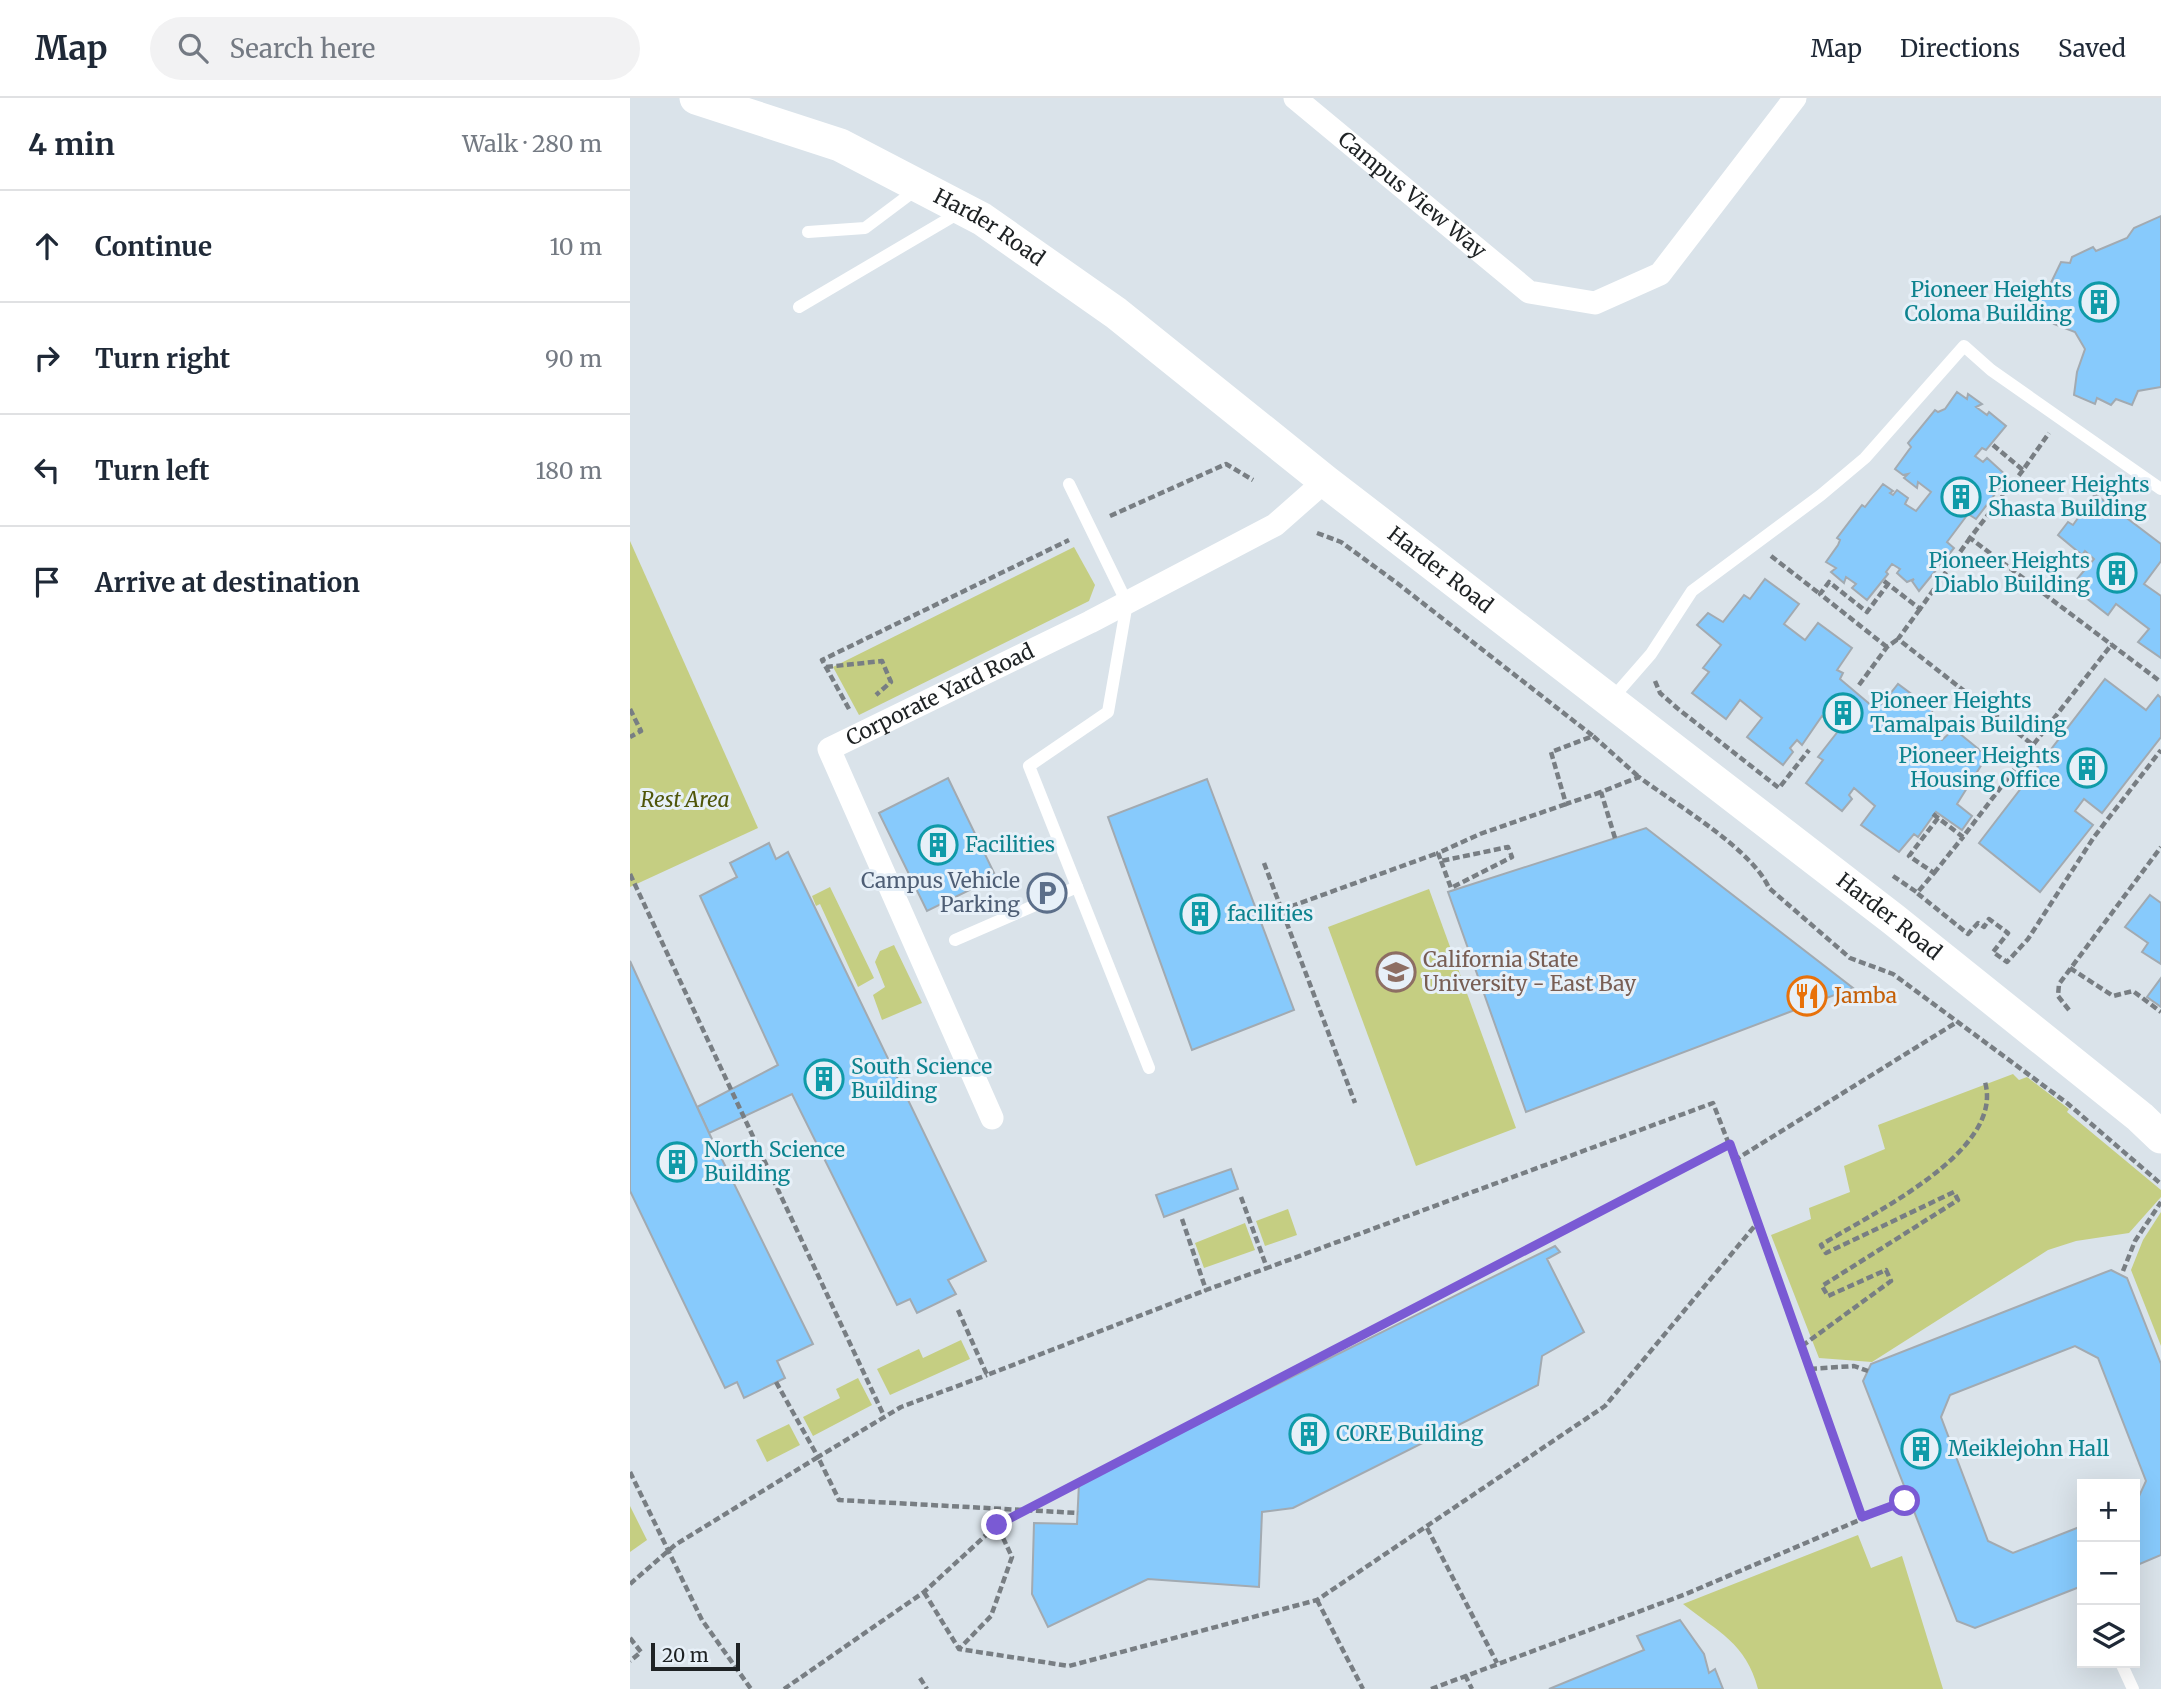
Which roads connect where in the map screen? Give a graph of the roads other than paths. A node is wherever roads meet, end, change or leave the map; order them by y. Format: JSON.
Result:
{"nodes":[{"id":1,"x":696,"y":98,"type":"edge"},
{"id":2,"x":1295,"y":98,"type":"edge"},
{"id":3,"x":1795,"y":98,"type":"edge"},
{"id":4,"x":920,"y":187,"type":"junction"},
{"id":5,"x":965,"y":210,"type":"junction"},
{"id":6,"x":808,"y":232,"type":"dead end"},
{"id":7,"x":799,"y":307,"type":"dead end"},
{"id":8,"x":1325,"y":481,"type":"junction"},
{"id":9,"x":1069,"y":484,"type":"dead end"},
{"id":10,"x":2161,"y":489,"type":"edge"},
{"id":11,"x":1127,"y":603,"type":"junction"},
{"id":12,"x":1610,"y":701,"type":"junction"},
{"id":13,"x":1077,"y":887,"type":"junction"},
{"id":14,"x":955,"y":940,"type":"dead end"},
{"id":15,"x":1149,"y":1068,"type":"dead end"},
{"id":16,"x":992,"y":1118,"type":"dead end"},
{"id":17,"x":2154,"y":1128,"type":"edge"},
{"id":18,"x":2123,"y":1668,"type":"edge"},
{"id":19,"x":2133,"y":1689,"type":"edge"}],
"edges":[{"from":1,"to":4,"type":"street","name":"Harder Road"},
{"from":2,"to":3,"type":"street","name":"Campus View Way"},
{"from":4,"to":5,"type":"street","name":"Harder Road"},
{"from":4,"to":6,"type":"lane"},
{"from":5,"to":7,"type":"lane"},
{"from":5,"to":8,"type":"street","name":"Harder Road"},
{"from":8,"to":11,"type":"street","name":"Corporate Yard Road"},
{"from":8,"to":12,"type":"street","name":"Harder Road"},
{"from":9,"to":11,"type":"lane"},
{"from":10,"to":12,"type":"lane"},
{"from":11,"to":13,"type":"lane"},
{"from":11,"to":16,"type":"street","name":"Corporate Yard Road"},
{"from":12,"to":17,"type":"street","name":"Harder Road"},
{"from":13,"to":14,"type":"lane"},
{"from":13,"to":15,"type":"lane"},
{"from":18,"to":19,"type":"lane"}]}
